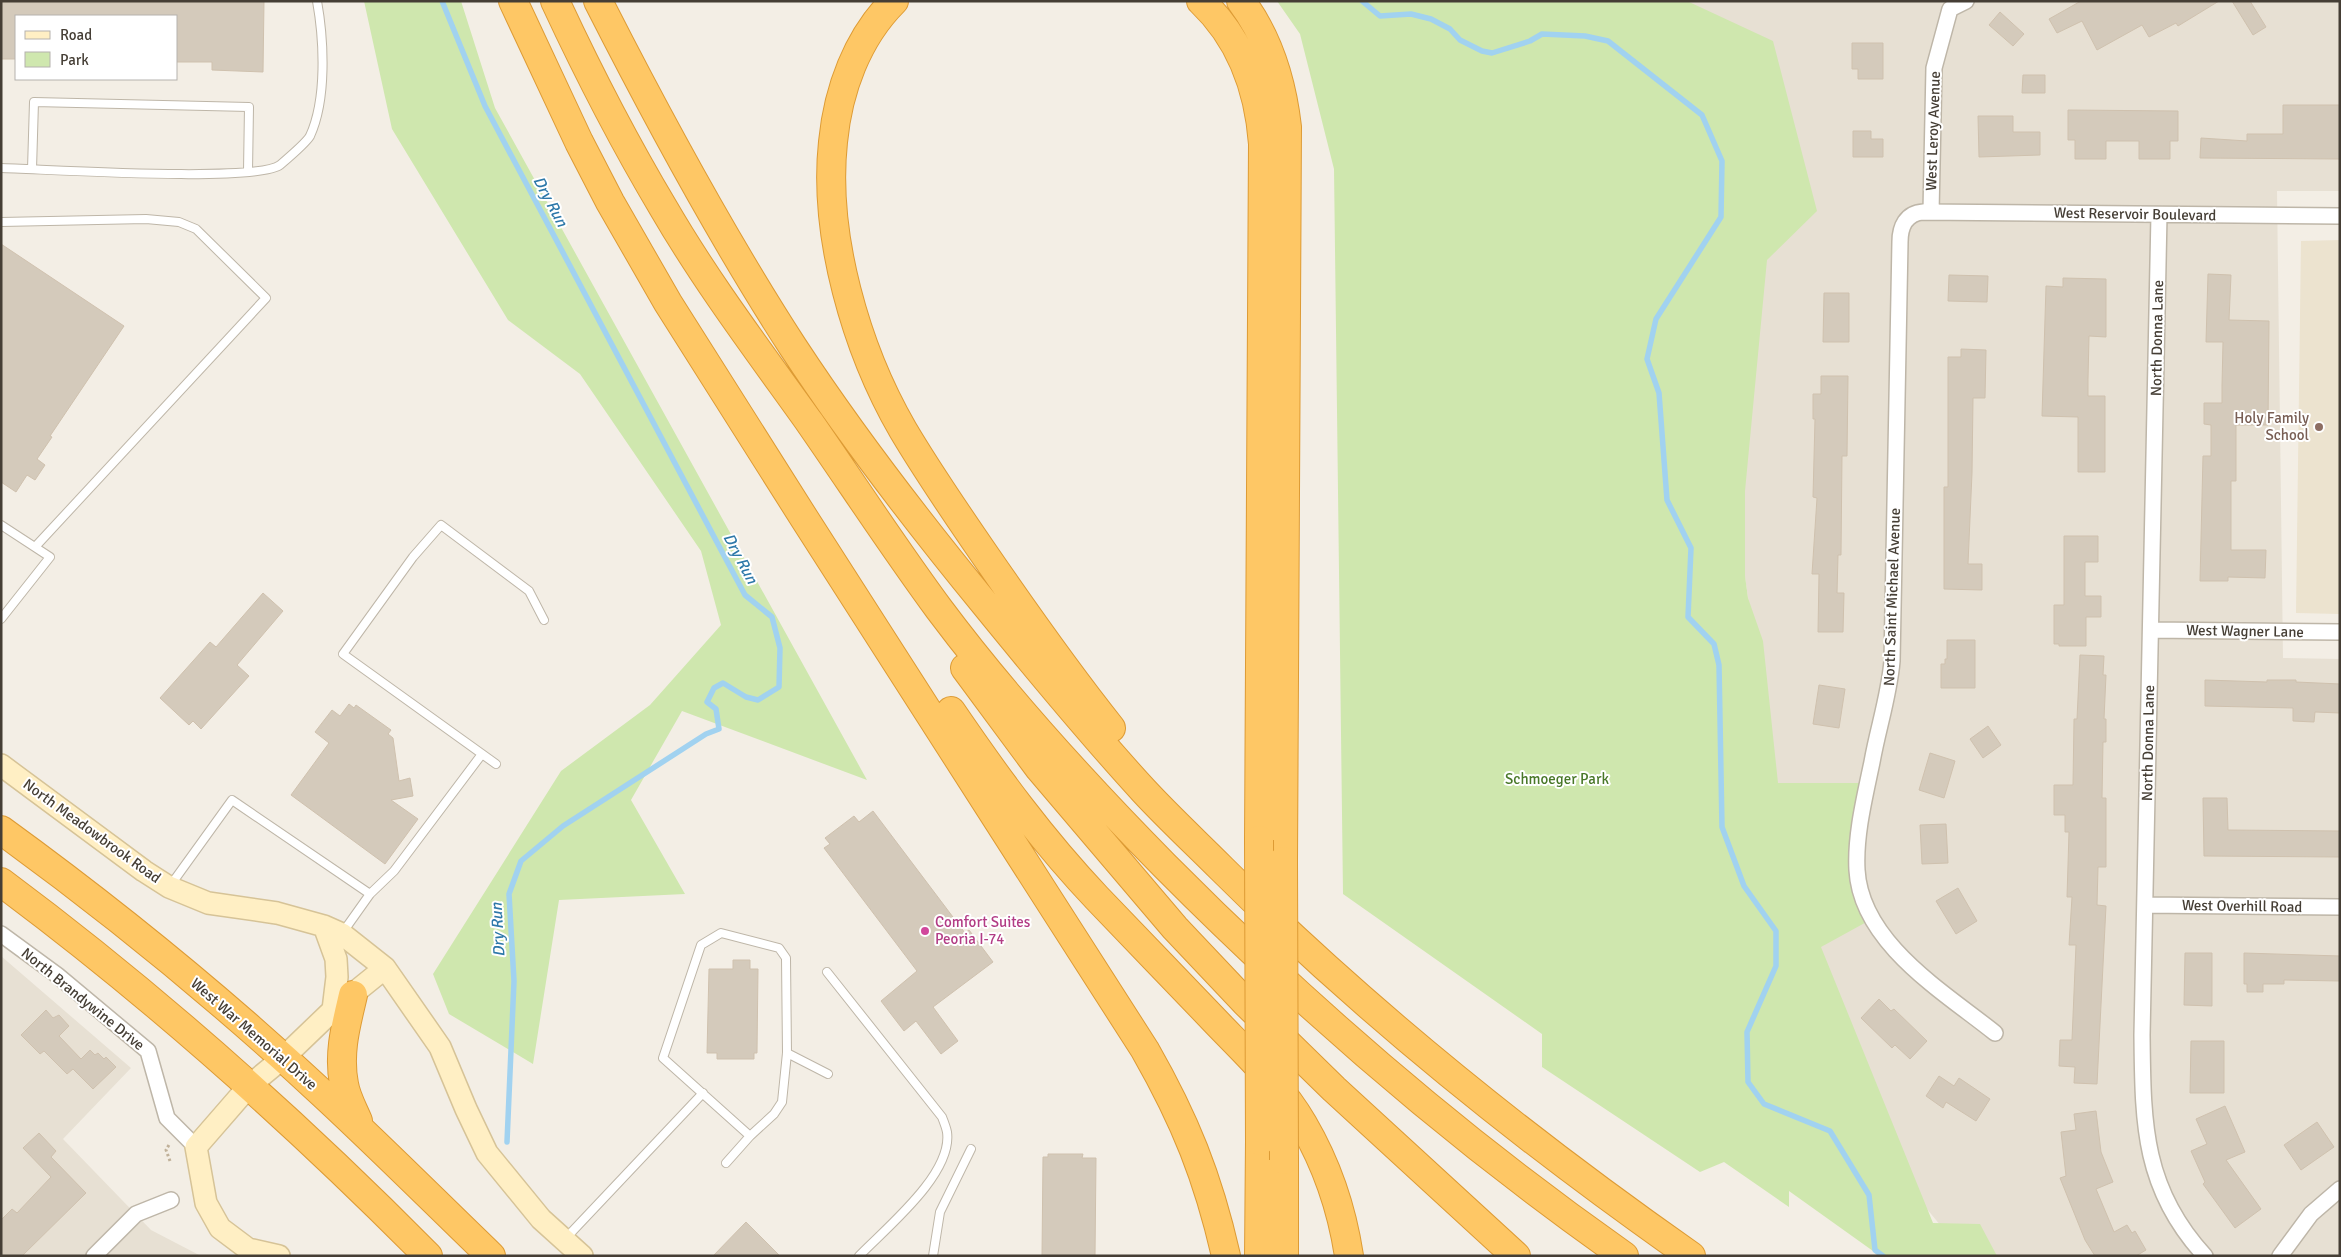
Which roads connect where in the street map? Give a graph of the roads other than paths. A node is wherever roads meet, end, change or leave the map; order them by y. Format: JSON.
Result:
{"nodes":[{"id":1,"x":317,"y":1,"type":"edge"},
{"id":2,"x":513,"y":1,"type":"edge"},
{"id":3,"x":555,"y":1,"type":"edge"},
{"id":4,"x":598,"y":1,"type":"edge"},
{"id":5,"x":894,"y":1,"type":"edge"},
{"id":6,"x":1201,"y":1,"type":"edge"},
{"id":7,"x":1241,"y":1,"type":"edge"},
{"id":8,"x":1966,"y":1,"type":"edge"},
{"id":9,"x":1946,"y":5,"type":"edge"},
{"id":10,"x":1,"y":168,"type":"edge"},
{"id":11,"x":32,"y":169,"type":"junction"},
{"id":12,"x":248,"y":171,"type":"junction"},
{"id":13,"x":1931,"y":212,"type":"junction"},
{"id":14,"x":2159,"y":215,"type":"junction"},
{"id":15,"x":2340,"y":216,"type":"edge"},
{"id":16,"x":1,"y":222,"type":"edge"},
{"id":17,"x":668,"y":303,"type":"junction"},
{"id":18,"x":1,"y":525,"type":"edge"},
{"id":19,"x":35,"y":548,"type":"junction"},
{"id":20,"x":939,"y":609,"type":"junction"},
{"id":21,"x":1,"y":619,"type":"edge"},
{"id":22,"x":544,"y":620,"type":"dead end"},
{"id":23,"x":2151,"y":630,"type":"junction"},
{"id":24,"x":2340,"y":632,"type":"edge"},
{"id":25,"x":482,"y":754,"type":"junction"},
{"id":26,"x":496,"y":764,"type":"dead end"},
{"id":27,"x":1,"y":765,"type":"edge"},
{"id":28,"x":1145,"y":793,"type":"junction"},
{"id":29,"x":1,"y":830,"type":"edge"},
{"id":30,"x":1,"y":882,"type":"edge"},
{"id":31,"x":169,"y":887,"type":"junction"},
{"id":32,"x":370,"y":894,"type":"junction"},
{"id":33,"x":2145,"y":905,"type":"junction"},
{"id":34,"x":2340,"y":907,"type":"edge"},
{"id":35,"x":333,"y":930,"type":"junction"},
{"id":36,"x":1,"y":934,"type":"edge"},
{"id":37,"x":385,"y":968,"type":"junction"},
{"id":38,"x":827,"y":972,"type":"dead end"},
{"id":39,"x":343,"y":1003,"type":"junction"},
{"id":40,"x":1995,"y":1033,"type":"dead end"},
{"id":41,"x":787,"y":1054,"type":"junction"},
{"id":42,"x":283,"y":1058,"type":"junction"},
{"id":43,"x":828,"y":1074,"type":"dead end"},
{"id":44,"x":249,"y":1086,"type":"junction"},
{"id":45,"x":703,"y":1093,"type":"junction"},
{"id":46,"x":362,"y":1132,"type":"junction"},
{"id":47,"x":750,"y":1136,"type":"junction"},
{"id":48,"x":196,"y":1147,"type":"junction"},
{"id":49,"x":971,"y":1149,"type":"dead end"},
{"id":50,"x":726,"y":1162,"type":"dead end"},
{"id":51,"x":2340,"y":1190,"type":"edge"},
{"id":52,"x":171,"y":1200,"type":"dead end"},
{"id":53,"x":564,"y":1240,"type":"junction"},
{"id":54,"x":94,"y":1256,"type":"edge"},
{"id":55,"x":279,"y":1256,"type":"edge"},
{"id":56,"x":428,"y":1256,"type":"edge"},
{"id":57,"x":491,"y":1256,"type":"edge"},
{"id":58,"x":582,"y":1256,"type":"edge"},
{"id":59,"x":858,"y":1256,"type":"edge"},
{"id":60,"x":933,"y":1256,"type":"edge"},
{"id":61,"x":1226,"y":1256,"type":"edge"},
{"id":62,"x":1260,"y":1256,"type":"edge"},
{"id":63,"x":1285,"y":1256,"type":"edge"},
{"id":64,"x":1349,"y":1256,"type":"edge"},
{"id":65,"x":1516,"y":1256,"type":"edge"},
{"id":66,"x":1624,"y":1256,"type":"edge"},
{"id":67,"x":1691,"y":1256,"type":"edge"},
{"id":68,"x":2205,"y":1256,"type":"edge"},
{"id":69,"x":2280,"y":1256,"type":"edge"}],
"edges":[{"from":1,"to":12,"type":"lane"},
{"from":2,"to":17,"type":"highway"},
{"from":3,"to":20,"type":"highway"},
{"from":4,"to":28,"type":"highway"},
{"from":5,"to":28,"type":"highway"},
{"from":6,"to":62,"type":"highway","bridge":true},
{"from":7,"to":63,"type":"highway","bridge":true},
{"from":8,"to":9,"type":"street","name":"West Leroy Avenue"},
{"from":9,"to":13,"type":"street","name":"West Leroy Avenue"},
{"from":10,"to":11,"type":"lane"},
{"from":11,"to":12,"type":"lane"},
{"from":11,"to":12,"type":"lane"},
{"from":13,"to":14,"type":"street","name":"West Reservoir Boulevard"},
{"from":13,"to":40,"type":"street","name":"North Saint Michael Avenue"},
{"from":14,"to":15,"type":"street","name":"West Reservoir Boulevard"},
{"from":14,"to":23,"type":"street","name":"North Donna Lane"},
{"from":16,"to":19,"type":"lane"},
{"from":17,"to":61,"type":"highway"},
{"from":17,"to":64,"type":"highway"},
{"from":18,"to":19,"type":"lane"},
{"from":19,"to":21,"type":"lane"},
{"from":20,"to":65,"type":"highway"},
{"from":20,"to":66,"type":"highway"},
{"from":22,"to":25,"type":"lane"},
{"from":23,"to":24,"type":"street","name":"West Wagner Lane"},
{"from":23,"to":33,"type":"street","name":"North Donna Lane"},
{"from":25,"to":26,"type":"lane"},
{"from":25,"to":32,"type":"lane"},
{"from":27,"to":31,"type":"street","name":"North Meadowbrook Road"},
{"from":28,"to":67,"type":"highway"},
{"from":29,"to":42,"type":"highway","name":"West War Memorial Drive"},
{"from":30,"to":44,"type":"highway"},
{"from":31,"to":32,"type":"lane"},
{"from":31,"to":35,"type":"street","name":"North Meadowbrook Road"},
{"from":32,"to":35,"type":"lane"},
{"from":33,"to":34,"type":"street","name":"West Overhill Road"},
{"from":33,"to":68,"type":"street","name":"North Donna Lane"},
{"from":35,"to":37,"type":"street","name":"North Meadowbrook Road"},
{"from":35,"to":39,"type":"street"},
{"from":36,"to":48,"type":"street","name":"North Brandywine Drive"},
{"from":37,"to":39,"type":"street"},
{"from":37,"to":53,"type":"street","name":"North Meadowbrook Road"},
{"from":38,"to":59,"type":"lane"},
{"from":39,"to":42,"type":"street"},
{"from":39,"to":46,"type":"highway"},
{"from":41,"to":43,"type":"lane"},
{"from":41,"to":45,"type":"lane"},
{"from":41,"to":47,"type":"lane"},
{"from":42,"to":44,"type":"street"},
{"from":42,"to":46,"type":"highway","name":"West War Memorial Drive"},
{"from":44,"to":48,"type":"street"},
{"from":44,"to":56,"type":"highway"},
{"from":45,"to":47,"type":"lane"},
{"from":45,"to":53,"type":"lane"},
{"from":46,"to":57,"type":"highway","name":"West War Memorial Drive"},
{"from":47,"to":50,"type":"lane"},
{"from":48,"to":55,"type":"street"},
{"from":49,"to":60,"type":"lane"},
{"from":51,"to":69,"type":"street"},
{"from":52,"to":54,"type":"street"},
{"from":53,"to":58,"type":"street","name":"North Meadowbrook Road"}]}
